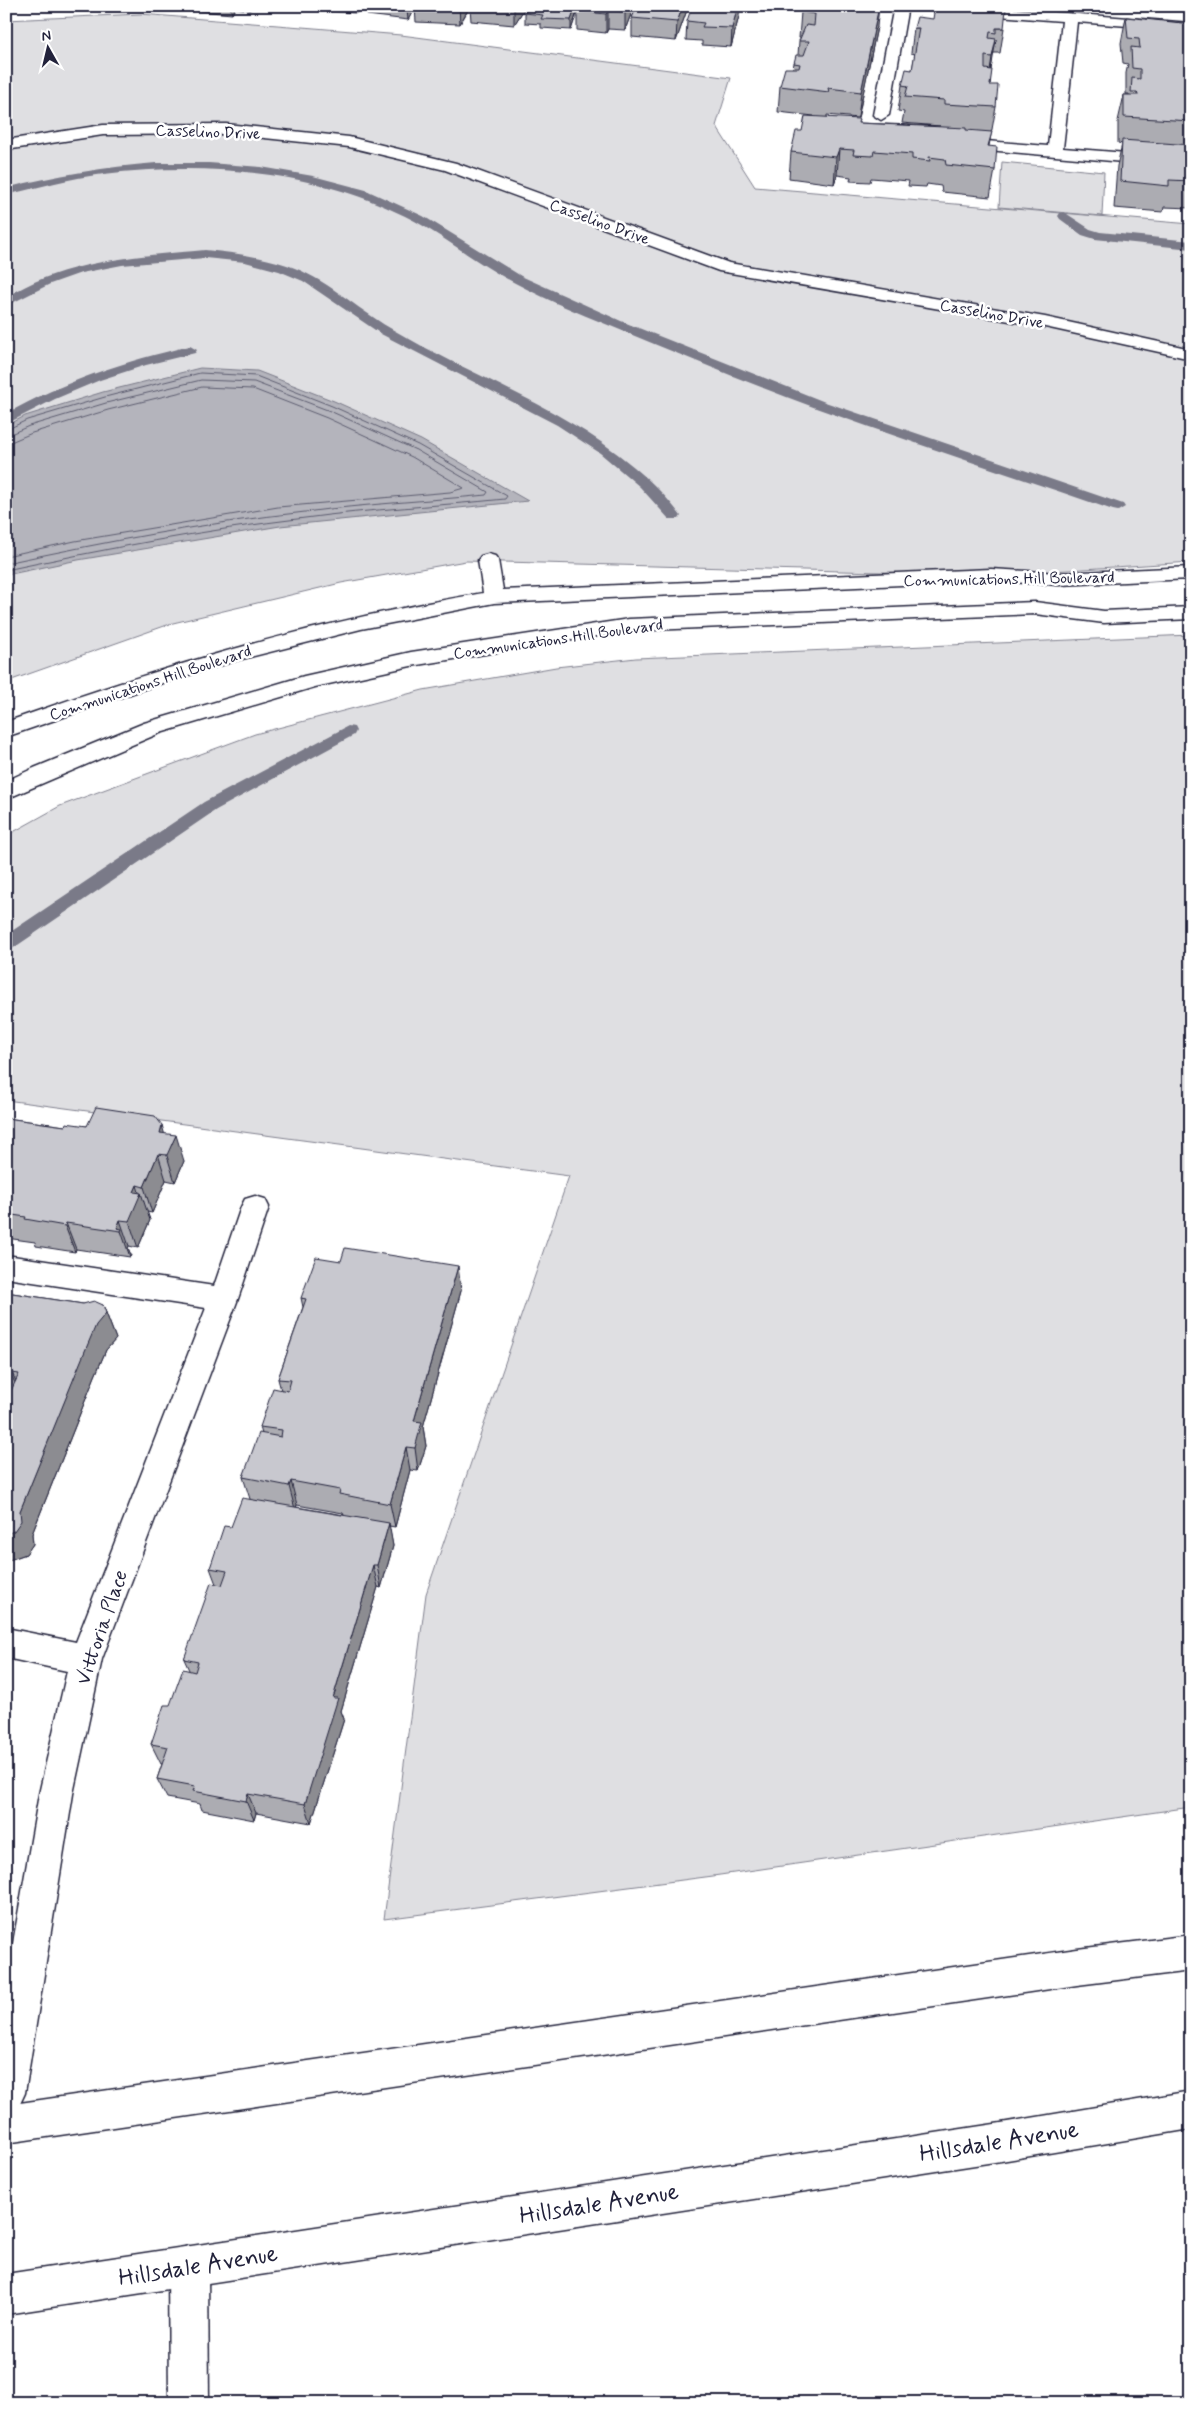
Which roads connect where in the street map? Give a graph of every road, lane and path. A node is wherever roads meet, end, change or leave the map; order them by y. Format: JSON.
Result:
{"nodes":[{"id":1,"x":901,"y":6,"type":"edge"},
{"id":2,"x":922,"y":6,"type":"edge"},
{"id":3,"x":1070,"y":18,"type":"junction"},
{"id":4,"x":1191,"y":27,"type":"edge"},
{"id":5,"x":881,"y":115,"type":"dead end"},
{"id":6,"x":942,"y":143,"type":"edge"},
{"id":7,"x":6,"y":145,"type":"edge"},
{"id":8,"x":1055,"y":152,"type":"junction"},
{"id":9,"x":1191,"y":163,"type":"edge"},
{"id":10,"x":1191,"y":354,"type":"edge"},
{"id":11,"x":1191,"y":559,"type":"edge"},
{"id":12,"x":488,"y":560,"type":"dead end"},
{"id":13,"x":1191,"y":573,"type":"edge"},
{"id":14,"x":991,"y":575,"type":"junction"},
{"id":15,"x":494,"y":597,"type":"junction"},
{"id":16,"x":1191,"y":599,"type":"edge"},
{"id":17,"x":1035,"y":608,"type":"junction"},
{"id":18,"x":1191,"y":614,"type":"edge"},
{"id":19,"x":6,"y":730,"type":"edge"},
{"id":20,"x":6,"y":791,"type":"edge"},
{"id":21,"x":256,"y":1207,"type":"dead end"},
{"id":22,"x":6,"y":1266,"type":"edge"},
{"id":23,"x":224,"y":1299,"type":"junction"},
{"id":24,"x":6,"y":1643,"type":"edge"},
{"id":25,"x":86,"y":1659,"type":"junction"},
{"id":26,"x":1191,"y":1953,"type":"edge"},
{"id":27,"x":6,"y":2093,"type":"edge"},
{"id":28,"x":1191,"y":2110,"type":"edge"},
{"id":29,"x":6,"y":2124,"type":"edge"},
{"id":30,"x":188,"y":2266,"type":"junction"},
{"id":31,"x":6,"y":2294,"type":"edge"},
{"id":32,"x":189,"y":2403,"type":"edge"}],
"edges":[{"from":1,"to":5,"type":"street"},
{"from":2,"to":3,"type":"street"},
{"from":3,"to":4,"type":"street"},
{"from":3,"to":8,"type":"street"},
{"from":6,"to":8,"type":"street"},
{"from":7,"to":10,"type":"street","name":"Casselino Drive"},
{"from":8,"to":9,"type":"street"},
{"from":11,"to":14,"type":"street"},
{"from":12,"to":15,"type":"street"},
{"from":13,"to":14,"type":"street","name":"Communications Hill Boulevard"},
{"from":14,"to":15,"type":"street","name":"Communications Hill Boulevard"},
{"from":15,"to":19,"type":"street","name":"Communications Hill Boulevard"},
{"from":16,"to":17,"type":"street"},
{"from":17,"to":18,"type":"street","name":"Communications Hill Boulevard"},
{"from":17,"to":20,"type":"street","name":"Communications Hill Boulevard"},
{"from":21,"to":23,"type":"street","name":"Vittoria Place"},
{"from":22,"to":23,"type":"street"},
{"from":23,"to":25,"type":"street","name":"Vittoria Place"},
{"from":24,"to":25,"type":"street"},
{"from":25,"to":27,"type":"street","name":"Vittoria Place"},
{"from":26,"to":29,"type":"street"},
{"from":28,"to":30,"type":"street","name":"Hillsdale Avenue"},
{"from":30,"to":31,"type":"street","name":"Hillsdale Avenue"},
{"from":30,"to":32,"type":"street"}]}
